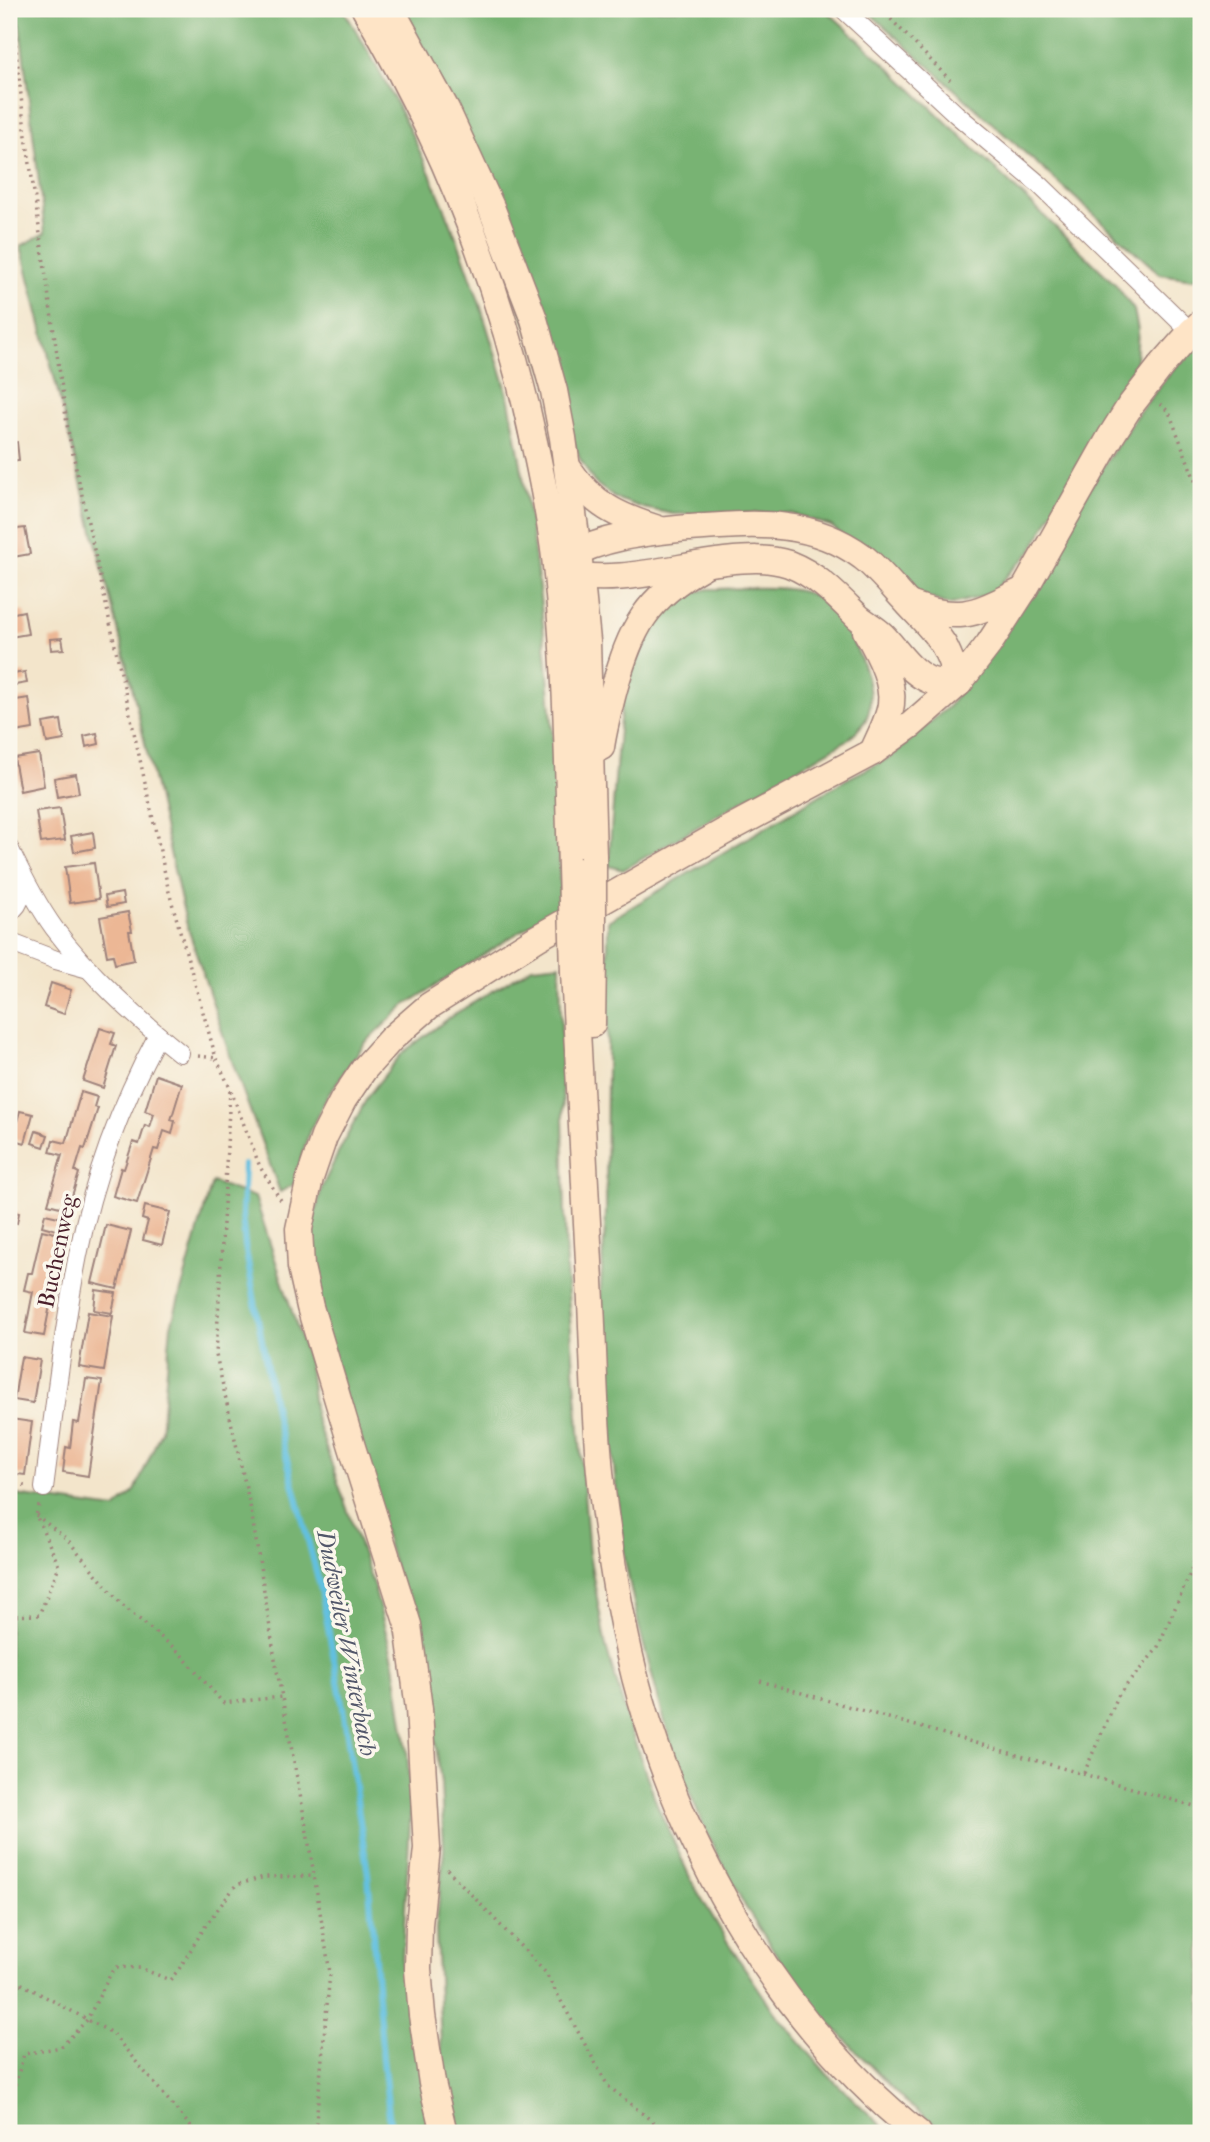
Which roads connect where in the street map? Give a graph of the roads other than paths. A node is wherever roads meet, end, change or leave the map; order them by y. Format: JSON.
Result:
{"nodes":[{"id":1,"x":365,"y":9,"type":"edge"},
{"id":2,"x":391,"y":9,"type":"edge"},
{"id":3,"x":843,"y":9,"type":"edge"},
{"id":4,"x":1196,"y":328,"type":"edge"},
{"id":5,"x":567,"y":467,"type":"junction"},
{"id":6,"x":663,"y":530,"type":"junction"},
{"id":7,"x":709,"y":562,"type":"junction"},
{"id":8,"x":579,"y":564,"type":"junction"},
{"id":9,"x":556,"y":566,"type":"junction"},
{"id":10,"x":1024,"y":590,"type":"junction"},
{"id":11,"x":908,"y":603,"type":"junction"},
{"id":12,"x":858,"y":617,"type":"junction"},
{"id":13,"x":959,"y":683,"type":"junction"},
{"id":14,"x":873,"y":751,"type":"junction"},
{"id":15,"x":593,"y":814,"type":"junction"},
{"id":16,"x":9,"y":848,"type":"edge"},
{"id":17,"x":582,"y":862,"type":"junction"},
{"id":18,"x":27,"y":885,"type":"junction"},
{"id":19,"x":9,"y":914,"type":"edge"},
{"id":20,"x":9,"y":942,"type":"edge"},
{"id":21,"x":89,"y":968,"type":"junction"},
{"id":22,"x":158,"y":1035,"type":"junction"},
{"id":23,"x":180,"y":1054,"type":"dead end"},
{"id":24,"x":44,"y":1488,"type":"dead end"},
{"id":25,"x":444,"y":2133,"type":"edge"},
{"id":26,"x":918,"y":2133,"type":"edge"}],
"edges":[{"from":1,"to":9,"type":"main road"},
{"from":2,"to":5,"type":"main road"},
{"from":3,"to":4,"type":"street"},
{"from":4,"to":10,"type":"main road"},
{"from":5,"to":6,"type":"main road"},
{"from":5,"to":8,"type":"main road"},
{"from":6,"to":8,"type":"main road"},
{"from":6,"to":11,"type":"main road"},
{"from":7,"to":8,"type":"main road"},
{"from":7,"to":12,"type":"main road"},
{"from":7,"to":15,"type":"main road"},
{"from":8,"to":9,"type":"main road"},
{"from":8,"to":15,"type":"main road"},
{"from":9,"to":17,"type":"main road"},
{"from":10,"to":11,"type":"main road"},
{"from":10,"to":13,"type":"main road"},
{"from":11,"to":13,"type":"main road"},
{"from":12,"to":13,"type":"main road"},
{"from":12,"to":14,"type":"main road"},
{"from":13,"to":14,"type":"main road"},
{"from":14,"to":25,"type":"main road"},
{"from":15,"to":17,"type":"main road"},
{"from":16,"to":18,"type":"street"},
{"from":17,"to":26,"type":"main road","bridge":true},
{"from":18,"to":19,"type":"street"},
{"from":18,"to":21,"type":"street"},
{"from":20,"to":21,"type":"street"},
{"from":21,"to":22,"type":"street"},
{"from":22,"to":23,"type":"street"},
{"from":22,"to":24,"type":"street","name":"Buchenweg"}]}
